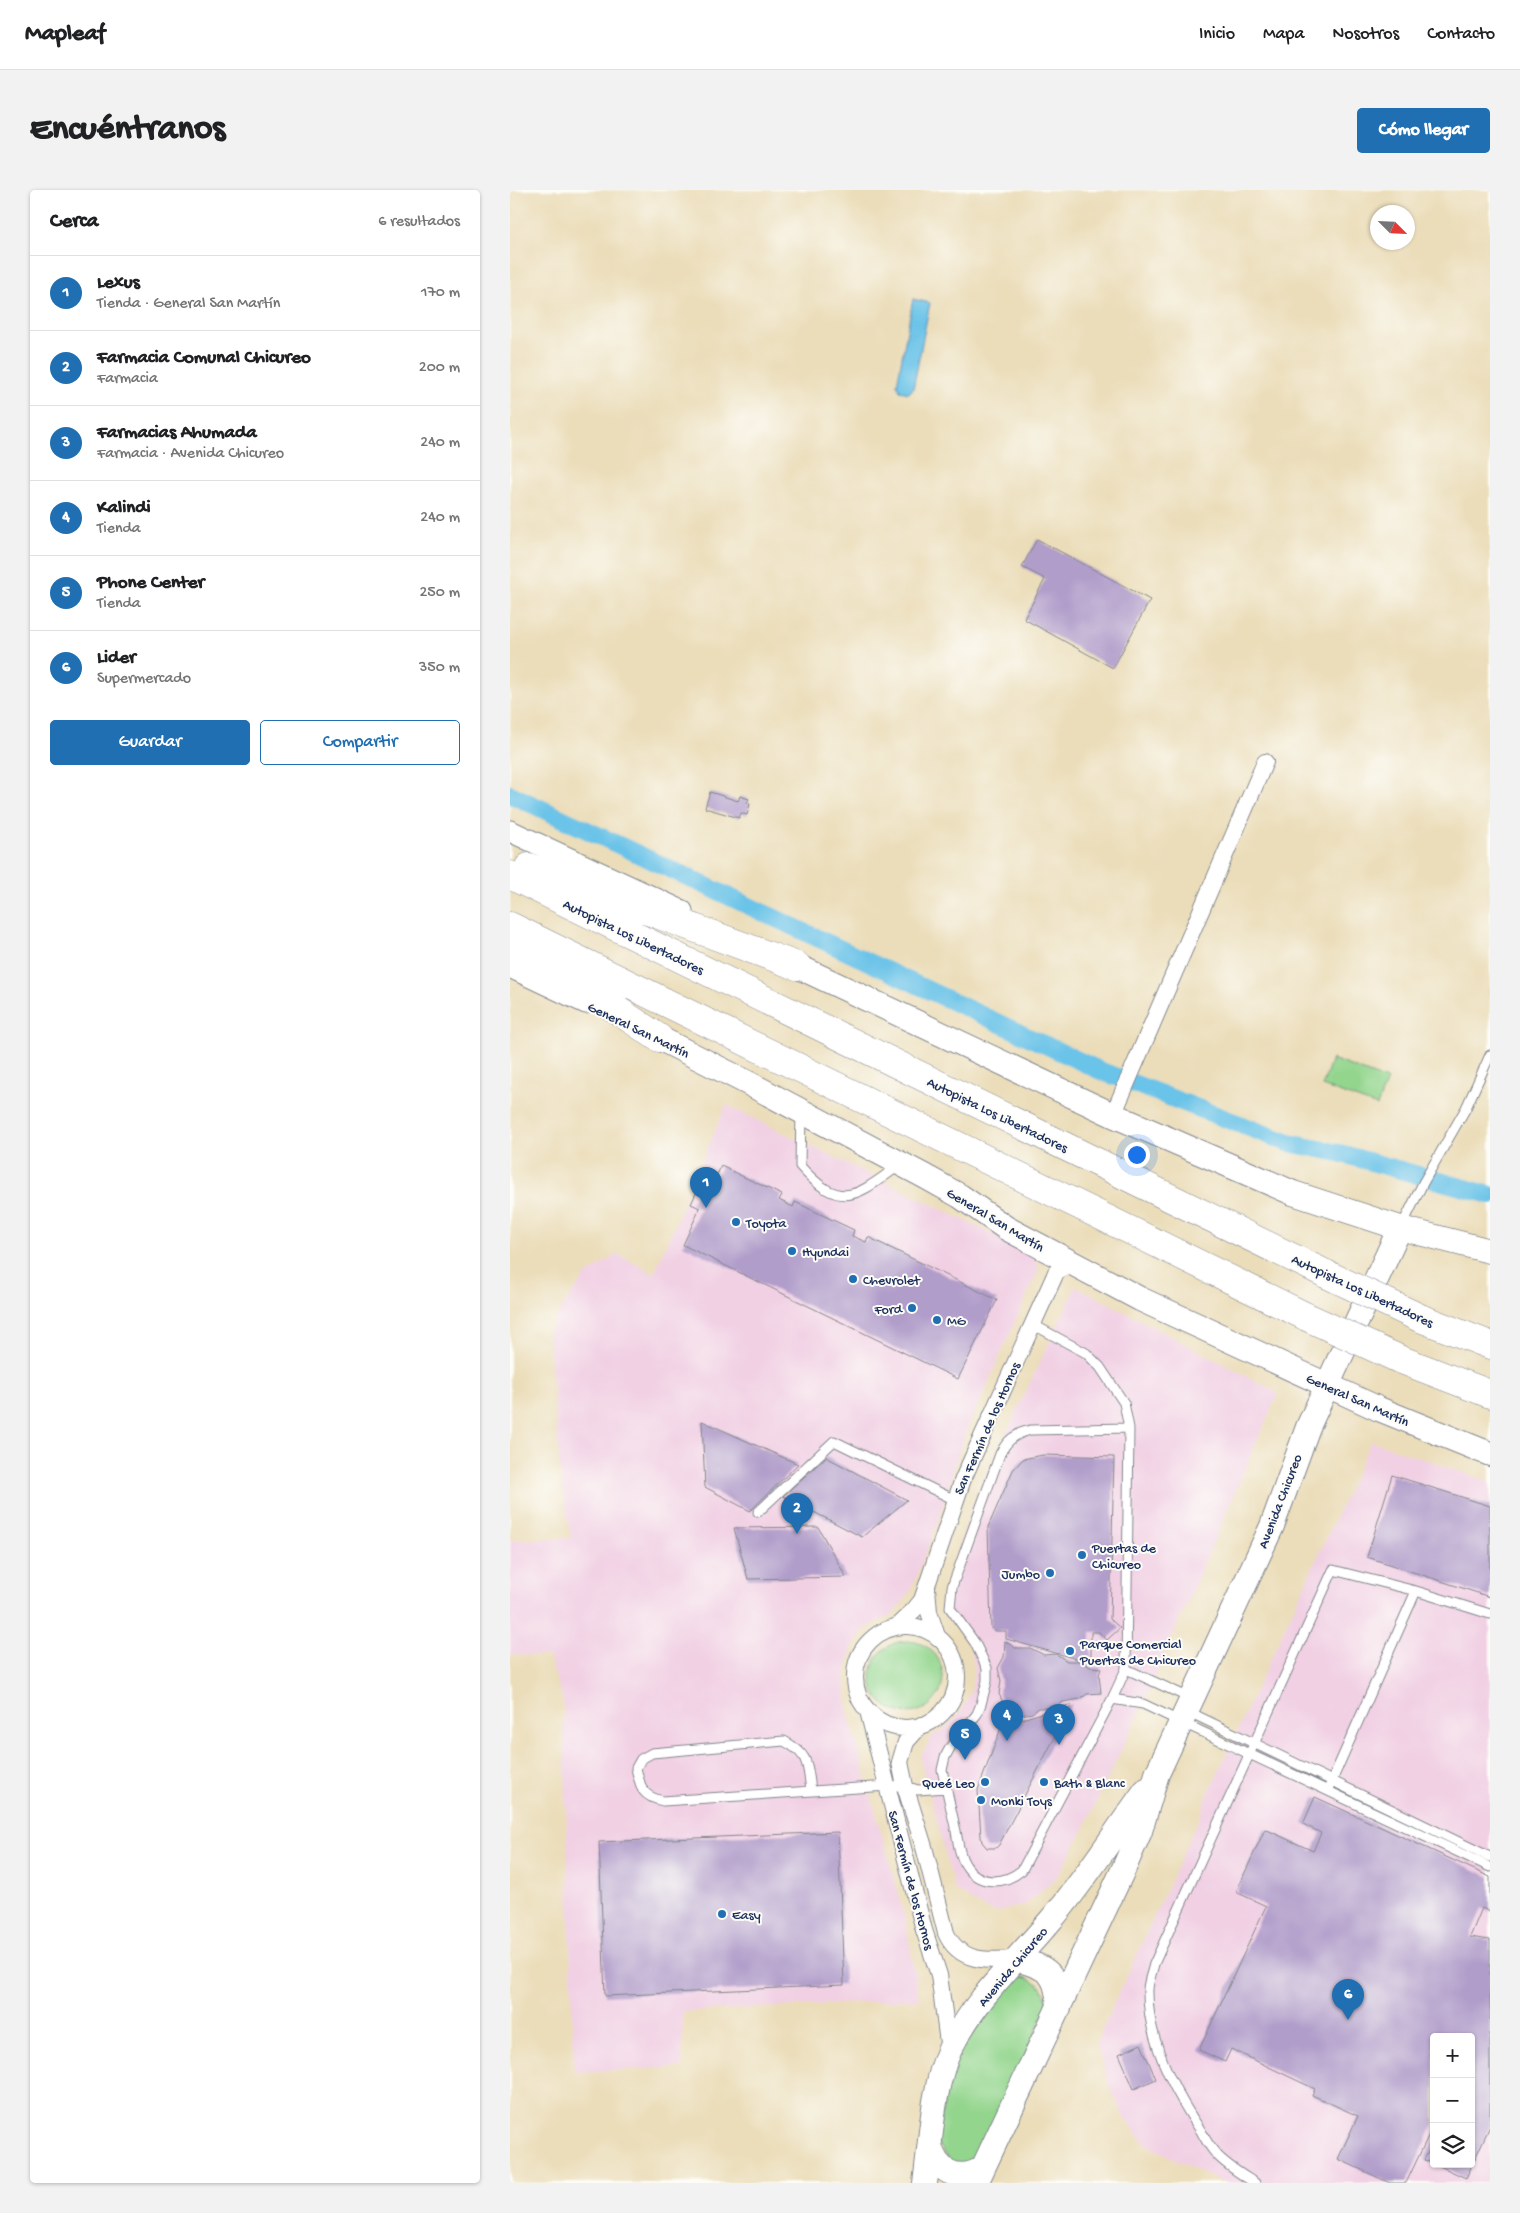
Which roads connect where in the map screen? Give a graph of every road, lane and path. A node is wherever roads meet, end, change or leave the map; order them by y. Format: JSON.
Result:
{"nodes":[{"id":1,"x":1265,"y":762,"type":"dead end"},
{"id":2,"x":510,"y":831,"type":"edge"},
{"id":3,"x":510,"y":860,"type":"edge"},
{"id":4,"x":510,"y":875,"type":"edge"},
{"id":5,"x":510,"y":926,"type":"edge"},
{"id":6,"x":510,"y":944,"type":"edge"},
{"id":7,"x":797,"y":966,"type":"junction"},
{"id":8,"x":510,"y":967,"type":"edge"},
{"id":9,"x":659,"y":1038,"type":"junction"},
{"id":10,"x":1490,"y":1055,"type":"edge"},
{"id":11,"x":801,"y":1111,"type":"junction"},
{"id":12,"x":1113,"y":1115,"type":"junction"},
{"id":13,"x":901,"y":1164,"type":"junction"},
{"id":14,"x":1400,"y":1228,"type":"junction"},
{"id":15,"x":1490,"y":1251,"type":"edge"},
{"id":16,"x":1060,"y":1262,"type":"junction"},
{"id":17,"x":1032,"y":1324,"type":"junction"},
{"id":18,"x":1490,"y":1344,"type":"edge"},
{"id":19,"x":1328,"y":1386,"type":"junction"},
{"id":20,"x":1490,"y":1394,"type":"edge"},
{"id":21,"x":1129,"y":1428,"type":"junction"},
{"id":22,"x":1490,"y":1454,"type":"edge"},
{"id":23,"x":955,"y":1500,"type":"junction"},
{"id":24,"x":758,"y":1512,"type":"dead end"},
{"id":25,"x":927,"y":1588,"type":"junction"},
{"id":26,"x":1416,"y":1591,"type":"junction"},
{"id":27,"x":1490,"y":1614,"type":"edge"},
{"id":28,"x":897,"y":1626,"type":"junction"},
{"id":29,"x":937,"y":1636,"type":"junction"},
{"id":30,"x":1126,"y":1669,"type":"junction"},
{"id":31,"x":1112,"y":1699,"type":"junction"},
{"id":32,"x":868,"y":1711,"type":"junction"},
{"id":33,"x":1187,"y":1711,"type":"junction"},
{"id":34,"x":921,"y":1726,"type":"junction"},
{"id":35,"x":1253,"y":1743,"type":"junction"},
{"id":36,"x":1248,"y":1754,"type":"junction"},
{"id":37,"x":1157,"y":1774,"type":"junction"},
{"id":38,"x":1331,"y":1780,"type":"junction"},
{"id":39,"x":888,"y":1786,"type":"junction"},
{"id":40,"x":905,"y":1786,"type":"junction"},
{"id":41,"x":946,"y":1788,"type":"junction"},
{"id":42,"x":810,"y":1790,"type":"junction"},
{"id":43,"x":1328,"y":1791,"type":"junction"},
{"id":44,"x":1490,"y":1857,"type":"edge"},
{"id":45,"x":1490,"y":1867,"type":"edge"},
{"id":46,"x":1016,"y":1959,"type":"junction"},
{"id":47,"x":1059,"y":2008,"type":"junction"},
{"id":48,"x":949,"y":2050,"type":"junction"},
{"id":49,"x":930,"y":2145,"type":"junction"},
{"id":50,"x":980,"y":2176,"type":"edge"},
{"id":51,"x":925,"y":2183,"type":"edge"},
{"id":52,"x":1255,"y":2183,"type":"edge"}],
"edges":[{"from":1,"to":12,"type":"street"},
{"from":2,"to":7,"type":"street"},
{"from":3,"to":7,"type":"highway"},
{"from":4,"to":18,"type":"highway","name":"Autopista Los Libertadores","bridge":true},
{"from":5,"to":20,"type":"highway","bridge":true},
{"from":6,"to":9,"type":"highway"},
{"from":7,"to":12,"type":"main road"},
{"from":8,"to":9,"type":"street","name":"General San Martín"},
{"from":9,"to":11,"type":"main road","name":"General San Martín"},
{"from":10,"to":14,"type":"lane"},
{"from":11,"to":13,"type":"main road","name":"General San Martín"},
{"from":11,"to":13,"type":"lane"},
{"from":12,"to":14,"type":"main road"},
{"from":13,"to":16,"type":"main road","name":"General San Martín"},
{"from":14,"to":15,"type":"main road"},
{"from":14,"to":19,"type":"main road","name":"Avenida Chicureo"},
{"from":16,"to":17,"type":"street","name":"San Fermín de los Hornos"},
{"from":16,"to":19,"type":"main road","name":"General San Martín"},
{"from":17,"to":21,"type":"lane"},
{"from":17,"to":23,"type":"street","name":"San Fermín de los Hornos"},
{"from":19,"to":22,"type":"main road","name":"General San Martín"},
{"from":19,"to":33,"type":"main road","name":"Avenida Chicureo"},
{"from":21,"to":30,"type":"lane"},
{"from":21,"to":41,"type":"lane"},
{"from":23,"to":24,"type":"lane"},
{"from":23,"to":25,"type":"street","name":"San Fermín de los Hornos"},
{"from":25,"to":28,"type":"street","name":"San Fermín de los Hornos"},
{"from":25,"to":29,"type":"street","name":"San Fermín de los Hornos"},
{"from":26,"to":27,"type":"lane"},
{"from":26,"to":35,"type":"lane"},
{"from":26,"to":38,"type":"lane"},
{"from":28,"to":29,"type":"street"},
{"from":28,"to":32,"type":"street"},
{"from":29,"to":34,"type":"street"},
{"from":30,"to":31,"type":"lane"},
{"from":30,"to":33,"type":"lane"},
{"from":31,"to":33,"type":"lane"},
{"from":31,"to":41,"type":"lane"},
{"from":32,"to":34,"type":"street"},
{"from":32,"to":39,"type":"street","name":"San Fermín de los Hornos"},
{"from":33,"to":35,"type":"lane"},
{"from":33,"to":36,"type":"lane"},
{"from":33,"to":37,"type":"main road","name":"Avenida Chicureo"},
{"from":34,"to":40,"type":"street","name":"San Fermín de los Hornos"},
{"from":35,"to":36,"type":"lane"},
{"from":35,"to":38,"type":"lane"},
{"from":36,"to":43,"type":"lane"},
{"from":36,"to":52,"type":"lane"},
{"from":37,"to":46,"type":"main road","name":"Avenida Chicureo"},
{"from":37,"to":47,"type":"main road","name":"Avenida Chicureo"},
{"from":38,"to":43,"type":"lane"},
{"from":38,"to":44,"type":"lane"},
{"from":39,"to":40,"type":"lane"},
{"from":39,"to":42,"type":"lane"},
{"from":39,"to":48,"type":"street","name":"San Fermín de los Hornos"},
{"from":40,"to":41,"type":"lane"},
{"from":40,"to":46,"type":"street","name":"San Fermín de los Hornos"},
{"from":42,"to":42,"type":"lane"},
{"from":43,"to":45,"type":"lane"},
{"from":46,"to":47,"type":"main road"},
{"from":46,"to":48,"type":"main road","name":"Avenida Chicureo"},
{"from":47,"to":50,"type":"main road","name":"Avenida Chicureo"},
{"from":48,"to":49,"type":"main road","name":"Avenida Chicureo"},
{"from":49,"to":50,"type":"main road"},
{"from":49,"to":51,"type":"main road","name":"Avenida Chicureo"}]}
